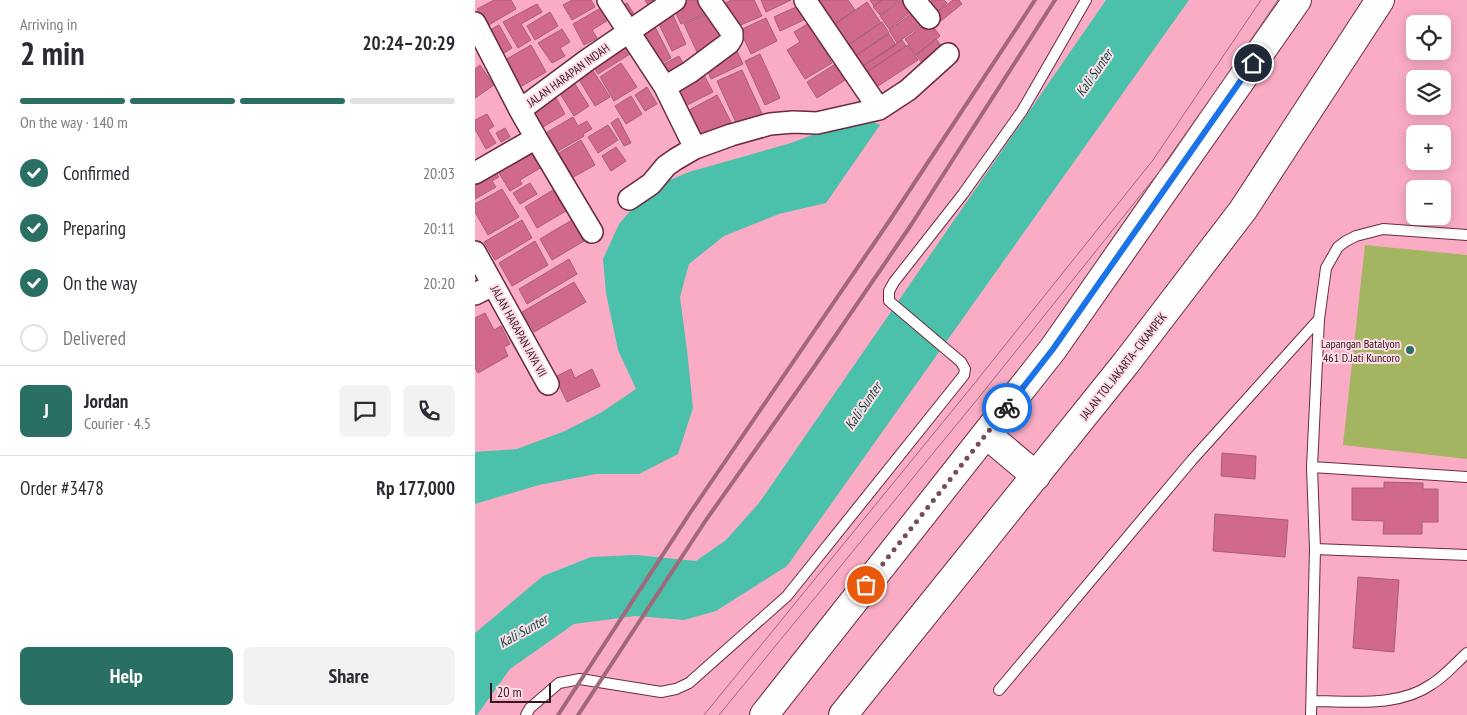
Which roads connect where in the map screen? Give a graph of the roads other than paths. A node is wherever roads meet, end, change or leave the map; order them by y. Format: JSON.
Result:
{"nodes":[{"id":1,"x":608,"y":0,"type":"edge"},
{"id":2,"x":675,"y":0,"type":"edge"},
{"id":3,"x":709,"y":0,"type":"edge"},
{"id":4,"x":805,"y":0,"type":"edge"},
{"id":5,"x":913,"y":0,"type":"edge"},
{"id":6,"x":1086,"y":0,"type":"edge"},
{"id":7,"x":1297,"y":0,"type":"edge"},
{"id":8,"x":1380,"y":0,"type":"edge"},
{"id":9,"x":929,"y":18,"type":"dead end"},
{"id":10,"x":475,"y":23,"type":"edge"},
{"id":11,"x":629,"y":32,"type":"junction"},
{"id":12,"x":948,"y":54,"type":"dead end"},
{"id":13,"x":665,"y":87,"type":"junction"},
{"id":14,"x":879,"y":109,"type":"junction"},
{"id":15,"x":520,"y":110,"type":"junction"},
{"id":16,"x":536,"y":138,"type":"junction"},
{"id":17,"x":695,"y":148,"type":"junction"},
{"id":18,"x":475,"y":173,"type":"edge"},
{"id":19,"x":629,"y":199,"type":"dead end"},
{"id":20,"x":592,"y":232,"type":"dead end"},
{"id":21,"x":1467,"y":235,"type":"edge"},
{"id":22,"x":475,"y":252,"type":"edge"},
{"id":23,"x":484,"y":290,"type":"edge"},
{"id":24,"x":1319,"y":319,"type":"junction"},
{"id":25,"x":548,"y":384,"type":"dead end"},
{"id":26,"x":986,"y":434,"type":"junction"},
{"id":27,"x":1312,"y":467,"type":"junction"},
{"id":28,"x":1036,"y":476,"type":"junction"},
{"id":29,"x":1467,"y":477,"type":"edge"},
{"id":30,"x":1315,"y":549,"type":"junction"},
{"id":31,"x":1467,"y":555,"type":"edge"},
{"id":32,"x":1467,"y":653,"type":"edge"},
{"id":33,"x":999,"y":690,"type":"dead end"},
{"id":34,"x":1312,"y":701,"type":"junction"},
{"id":35,"x":526,"y":715,"type":"edge"},
{"id":36,"x":764,"y":715,"type":"edge"},
{"id":37,"x":843,"y":715,"type":"edge"},
{"id":38,"x":1311,"y":715,"type":"edge"}],
"edges":[{"from":1,"to":11,"type":"street"},
{"from":2,"to":11,"type":"street","name":"JALAN HARAPAN INDAH"},
{"from":3,"to":13,"type":"street"},
{"from":4,"to":14,"type":"street"},
{"from":5,"to":9,"type":"street"},
{"from":6,"to":35,"type":"lane"},
{"from":7,"to":26,"type":"highway"},
{"from":8,"to":28,"type":"highway","name":"JALAN TOL JAKARTA–CIKAMPEK"},
{"from":10,"to":15,"type":"street"},
{"from":11,"to":13,"type":"street"},
{"from":11,"to":15,"type":"street","name":"JALAN HARAPAN INDAH"},
{"from":12,"to":14,"type":"street"},
{"from":13,"to":17,"type":"street"},
{"from":14,"to":17,"type":"street"},
{"from":15,"to":16,"type":"street","name":"JALAN HARAPAN INDAH"},
{"from":16,"to":18,"type":"street"},
{"from":16,"to":20,"type":"street","name":"JALAN HARAPAN INDAH"},
{"from":17,"to":19,"type":"street"},
{"from":21,"to":24,"type":"lane"},
{"from":22,"to":23,"type":"street","name":"JALAN HARAPAN JAYA VII"},
{"from":23,"to":25,"type":"street","name":"JALAN HARAPAN JAYA VII"},
{"from":24,"to":27,"type":"lane"},
{"from":24,"to":33,"type":"lane"},
{"from":26,"to":28,"type":"highway"},
{"from":26,"to":36,"type":"highway"},
{"from":27,"to":29,"type":"lane"},
{"from":27,"to":30,"type":"lane"},
{"from":28,"to":37,"type":"highway","name":"JALAN TOL JAKARTA–CIKAMPEK"},
{"from":30,"to":31,"type":"lane"},
{"from":30,"to":34,"type":"lane"},
{"from":32,"to":34,"type":"lane"},
{"from":34,"to":38,"type":"lane"}]}
